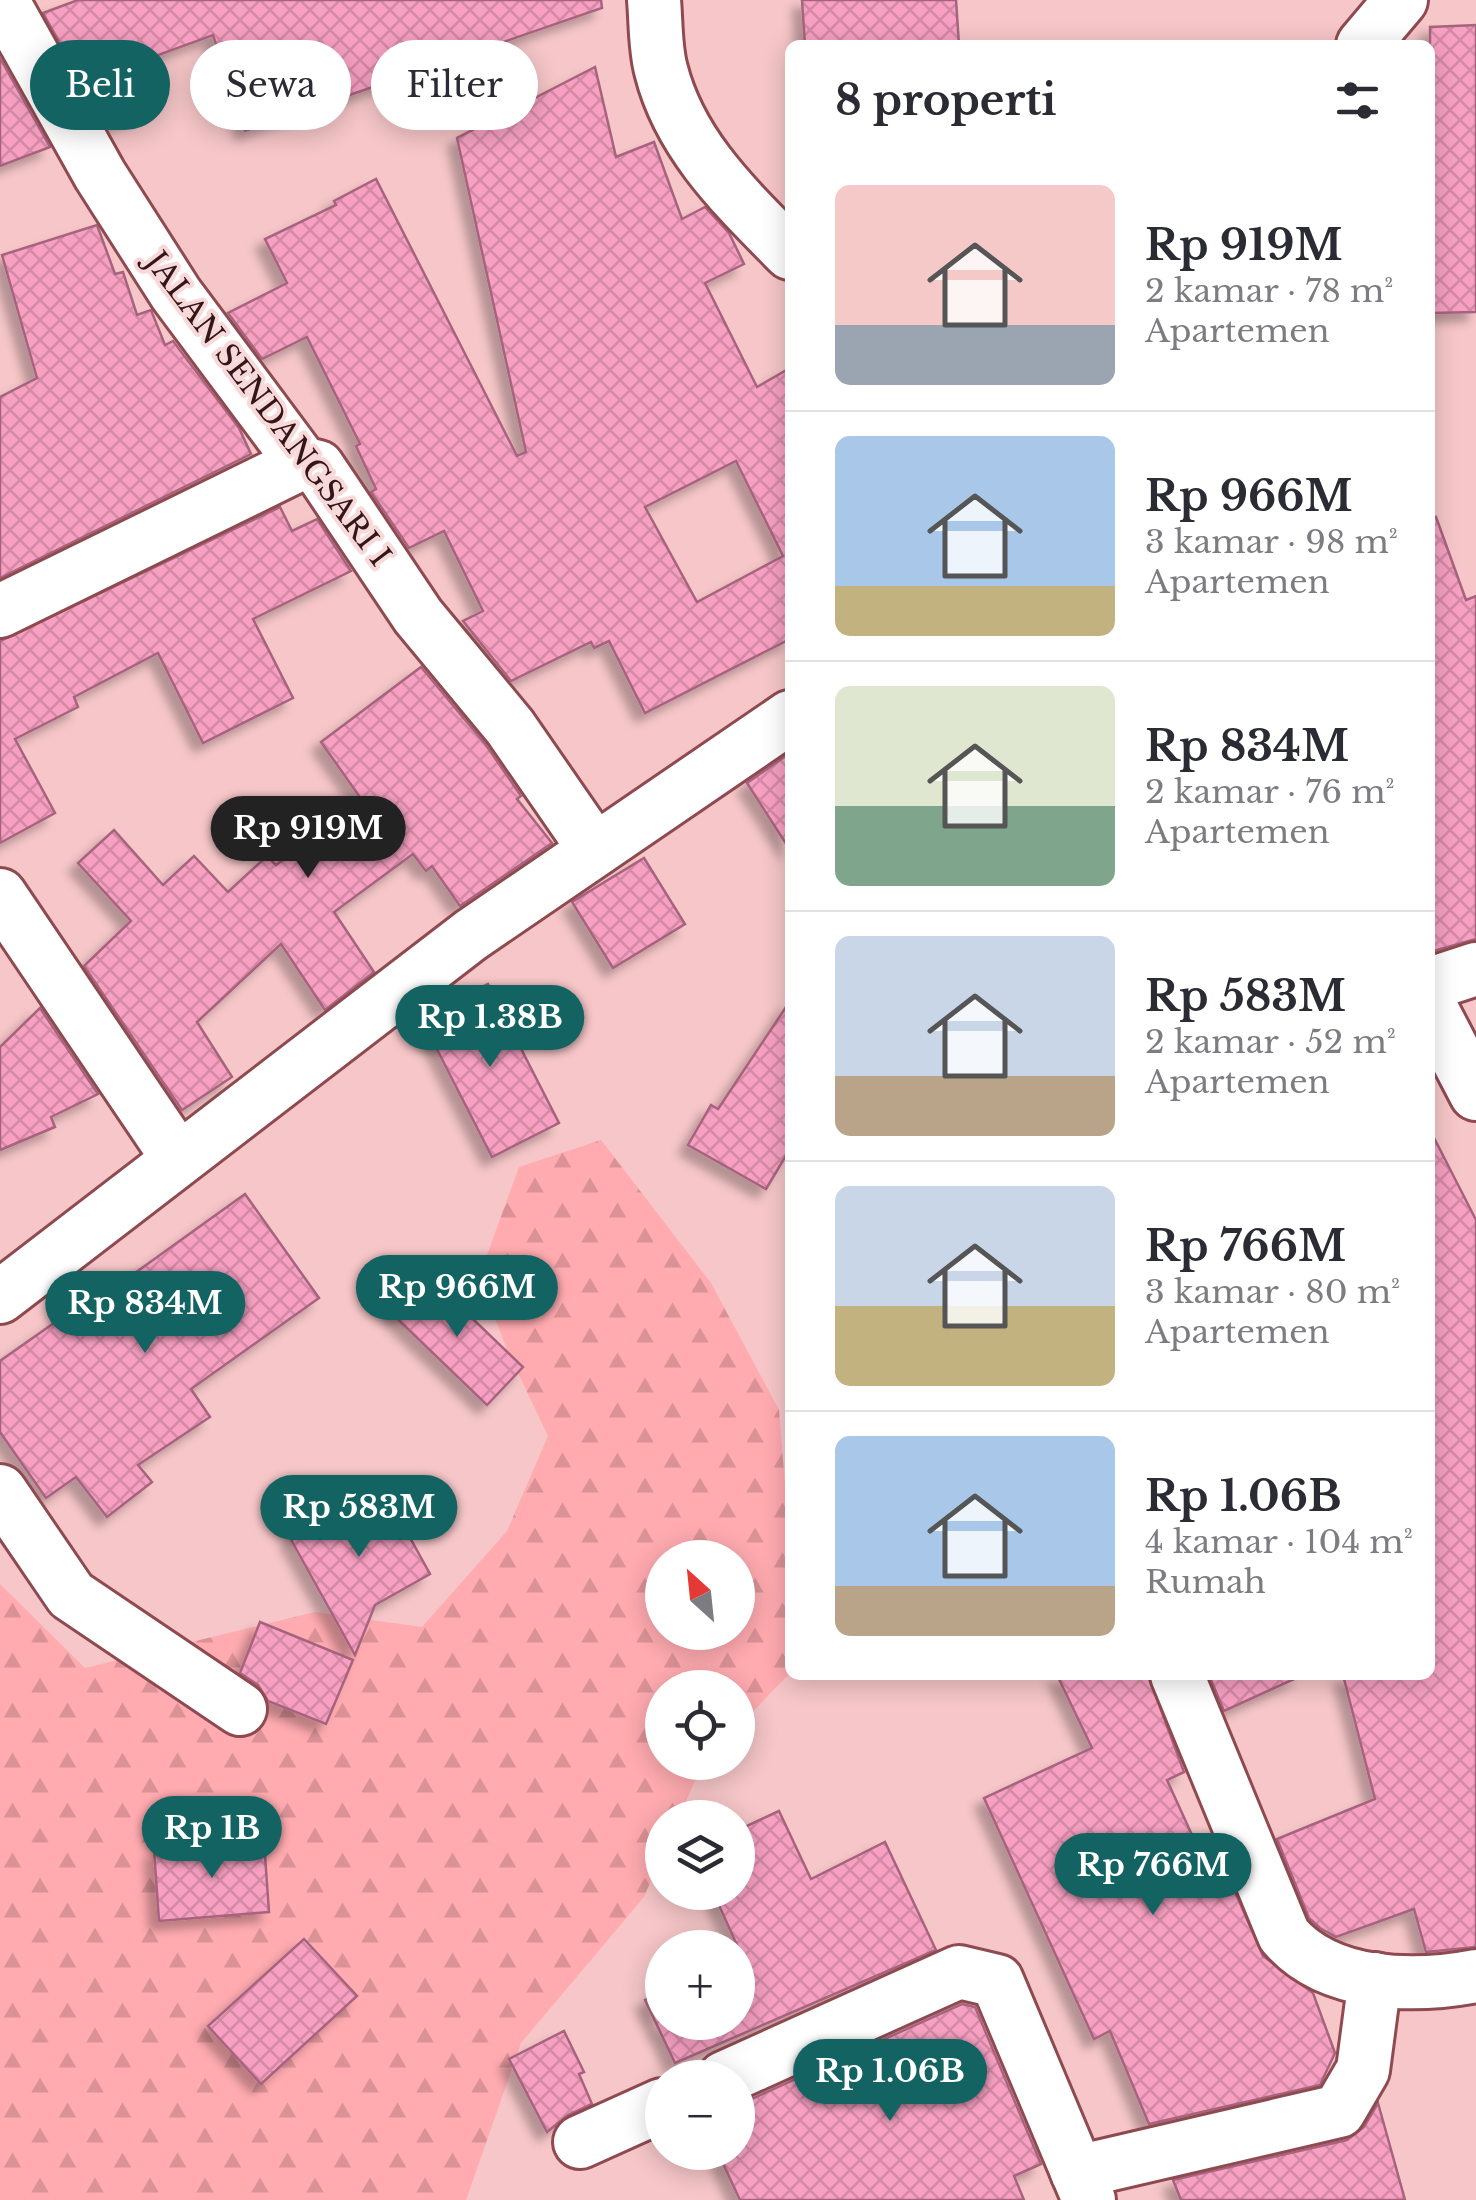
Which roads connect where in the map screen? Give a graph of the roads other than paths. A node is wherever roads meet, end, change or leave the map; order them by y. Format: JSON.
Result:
{"nodes":[{"id":1,"x":2,"y":0,"type":"edge"},
{"id":2,"x":654,"y":0,"type":"edge"},
{"id":3,"x":1401,"y":0,"type":"edge"},
{"id":4,"x":1368,"y":40,"type":"edge"},
{"id":5,"x":785,"y":248,"type":"edge"},
{"id":6,"x":302,"y":463,"type":"junction"},
{"id":7,"x":0,"y":611,"type":"edge"},
{"id":8,"x":785,"y":720,"type":"edge"},
{"id":9,"x":595,"y":850,"type":"junction"},
{"id":10,"x":0,"y":895,"type":"edge"},
{"id":11,"x":1476,"y":969,"type":"edge"},
{"id":12,"x":1435,"y":982,"type":"edge"},
{"id":13,"x":1435,"y":1016,"type":"edge"},
{"id":14,"x":1476,"y":1094,"type":"edge"},
{"id":15,"x":177,"y":1157,"type":"junction"},
{"id":16,"x":0,"y":1297,"type":"edge"},
{"id":17,"x":0,"y":1490,"type":"edge"},
{"id":18,"x":1178,"y":1680,"type":"edge"},
{"id":19,"x":240,"y":1709,"type":"dead end"},
{"id":20,"x":1476,"y":1976,"type":"edge"},
{"id":21,"x":1375,"y":1979,"type":"junction"},
{"id":22,"x":755,"y":2064,"type":"edge"},
{"id":23,"x":645,"y":2113,"type":"edge"},
{"id":24,"x":580,"y":2142,"type":"dead end"},
{"id":25,"x":1083,"y":2186,"type":"edge"}],
"edges":[{"from":1,"to":6,"type":"street","name":"JALAN SENDANGSARI I"},
{"from":2,"to":5,"type":"street"},
{"from":3,"to":4,"type":"street"},
{"from":6,"to":7,"type":"street"},
{"from":6,"to":9,"type":"street","name":"JALAN SENDANGSARI I"},
{"from":8,"to":9,"type":"street"},
{"from":9,"to":15,"type":"street"},
{"from":10,"to":15,"type":"street"},
{"from":11,"to":12,"type":"street"},
{"from":13,"to":14,"type":"street"},
{"from":15,"to":16,"type":"street"},
{"from":17,"to":19,"type":"street"},
{"from":18,"to":21,"type":"street"},
{"from":20,"to":21,"type":"street"},
{"from":21,"to":25,"type":"street"},
{"from":22,"to":25,"type":"street"},
{"from":23,"to":24,"type":"street"}]}
